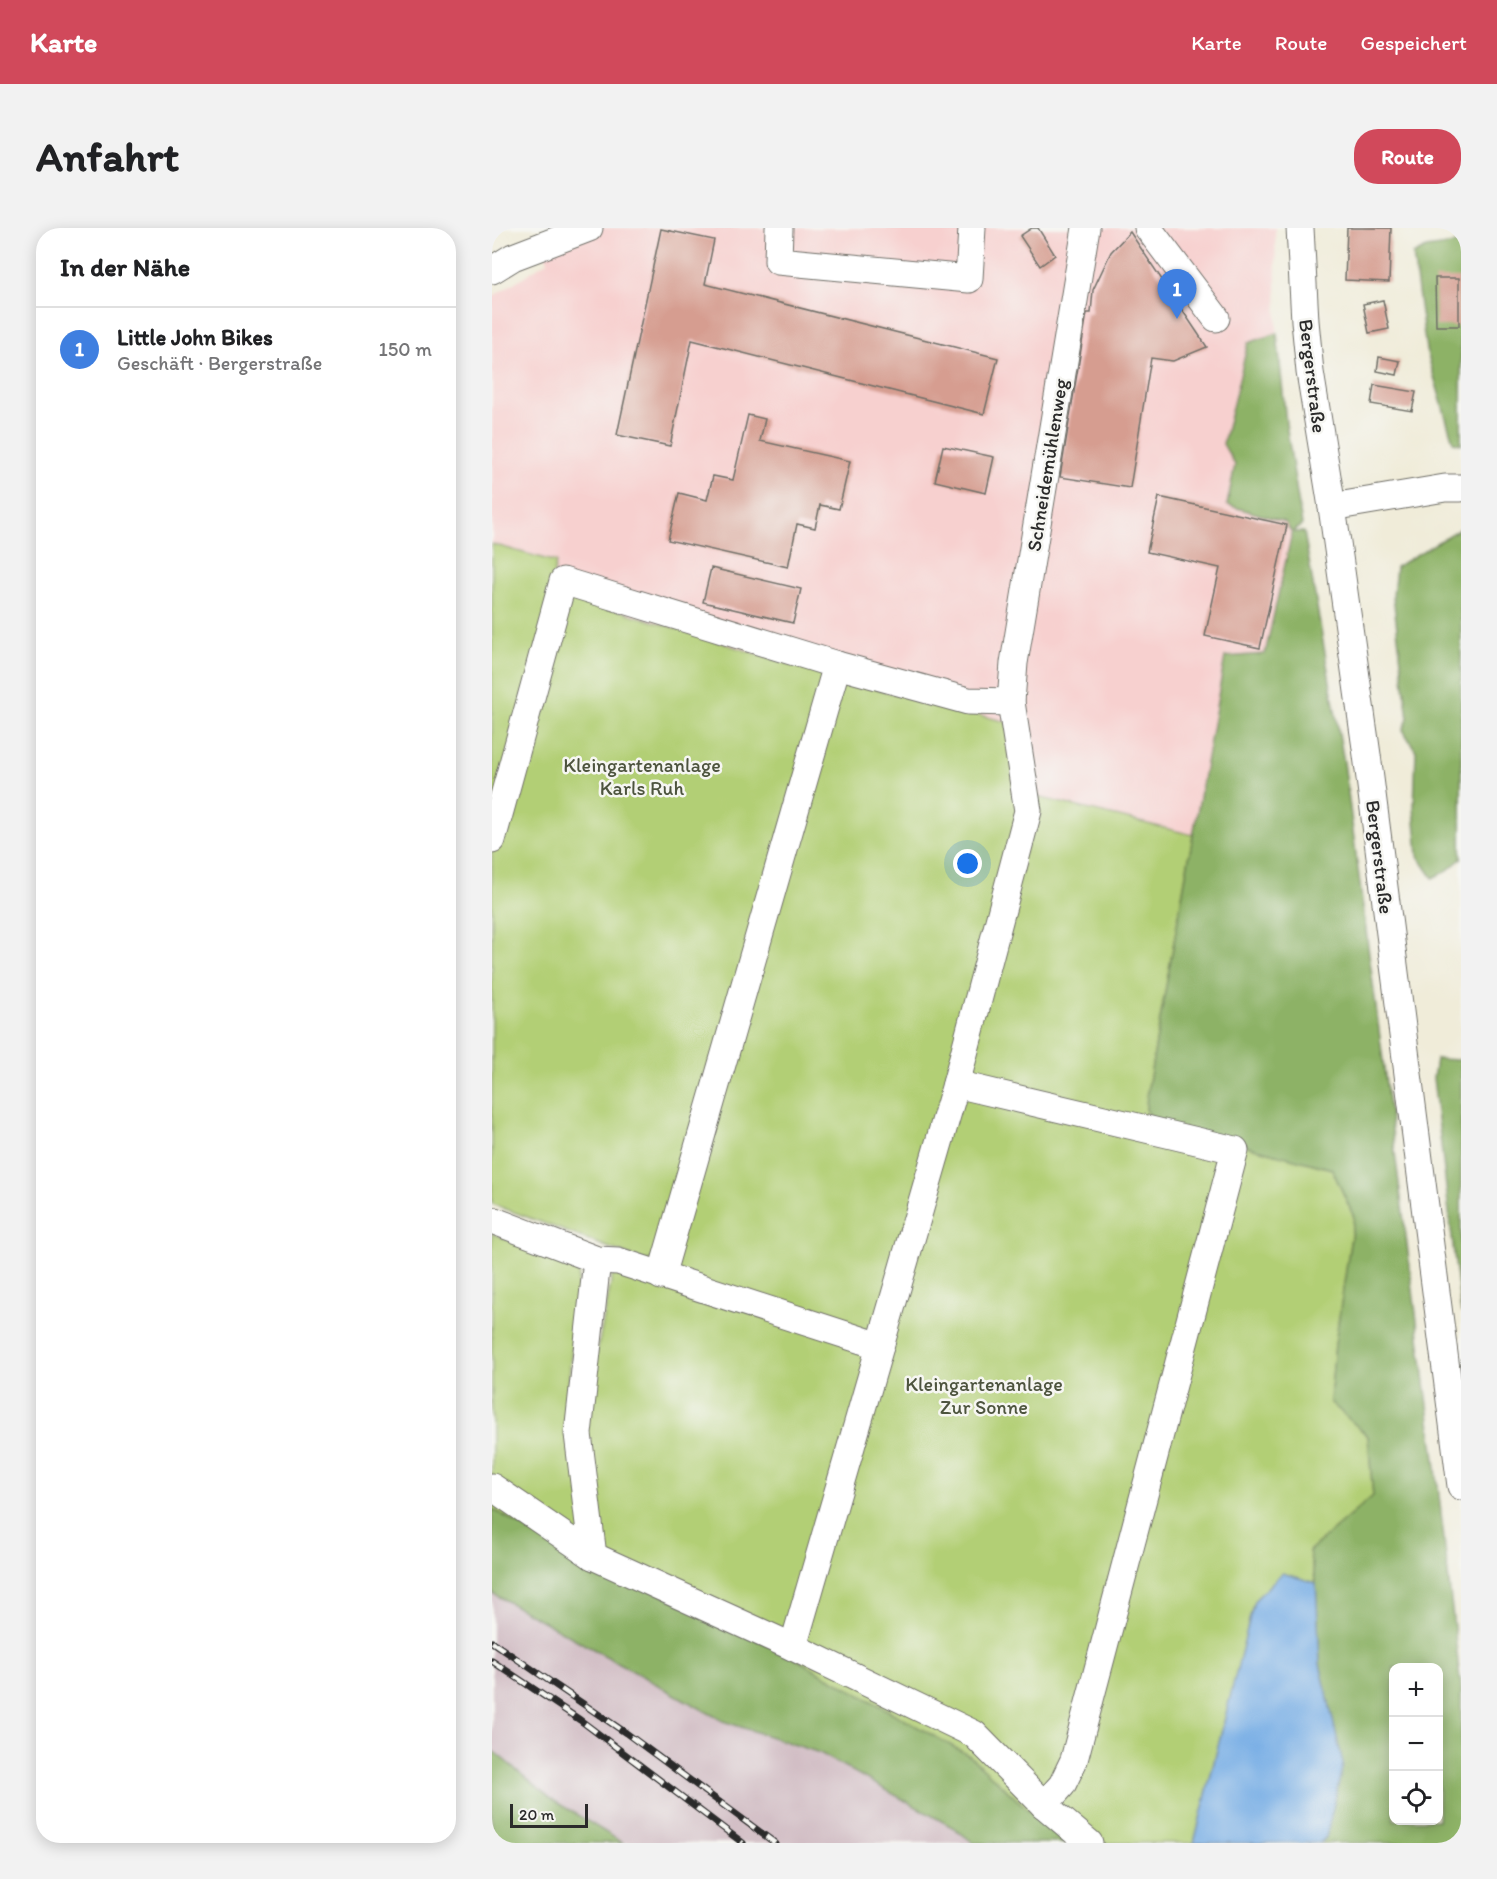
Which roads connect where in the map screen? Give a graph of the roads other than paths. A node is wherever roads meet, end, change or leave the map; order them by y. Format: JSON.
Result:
{"nodes":[{"id":1,"x":589,"y":228,"type":"edge"},
{"id":2,"x":779,"y":228,"type":"edge"},
{"id":3,"x":972,"y":228,"type":"edge"},
{"id":4,"x":1086,"y":228,"type":"edge"},
{"id":5,"x":1148,"y":228,"type":"edge"},
{"id":6,"x":1300,"y":228,"type":"edge"},
{"id":7,"x":492,"y":270,"type":"edge"},
{"id":8,"x":1216,"y":318,"type":"dead end"},
{"id":9,"x":1461,"y":488,"type":"edge"},
{"id":10,"x":1332,"y":507,"type":"junction"},
{"id":11,"x":837,"y":665,"type":"junction"},
{"id":12,"x":1011,"y":702,"type":"junction"},
{"id":13,"x":492,"y":840,"type":"edge"},
{"id":14,"x":956,"y":1084,"type":"junction"},
{"id":15,"x":492,"y":1220,"type":"edge"},
{"id":16,"x":597,"y":1260,"type":"junction"},
{"id":17,"x":661,"y":1276,"type":"junction"},
{"id":18,"x":880,"y":1346,"type":"junction"},
{"id":19,"x":1461,"y":1486,"type":"edge"},
{"id":20,"x":492,"y":1487,"type":"edge"},
{"id":21,"x":593,"y":1556,"type":"junction"},
{"id":22,"x":793,"y":1647,"type":"junction"},
{"id":23,"x":1044,"y":1805,"type":"junction"},
{"id":24,"x":1089,"y":1843,"type":"edge"}],
"edges":[{"from":1,"to":7,"type":"street"},
{"from":2,"to":3,"type":"street"},
{"from":4,"to":12,"type":"street","name":"Schneidemühlenweg"},
{"from":5,"to":8,"type":"street"},
{"from":6,"to":10,"type":"street","name":"Bergerstraße"},
{"from":9,"to":10,"type":"street"},
{"from":10,"to":19,"type":"street","name":"Bergerstraße"},
{"from":11,"to":12,"type":"street"},
{"from":11,"to":13,"type":"street"},
{"from":11,"to":17,"type":"street"},
{"from":12,"to":14,"type":"street","name":"Schneidemühlenweg"},
{"from":14,"to":18,"type":"street","name":"Schneidemühlenweg"},
{"from":14,"to":23,"type":"street"},
{"from":15,"to":16,"type":"street"},
{"from":16,"to":17,"type":"street"},
{"from":16,"to":21,"type":"street"},
{"from":17,"to":18,"type":"street"},
{"from":18,"to":22,"type":"street","name":"Schneidemühlenweg"},
{"from":20,"to":21,"type":"street"},
{"from":21,"to":22,"type":"street"},
{"from":22,"to":23,"type":"street"},
{"from":23,"to":24,"type":"street"}]}
